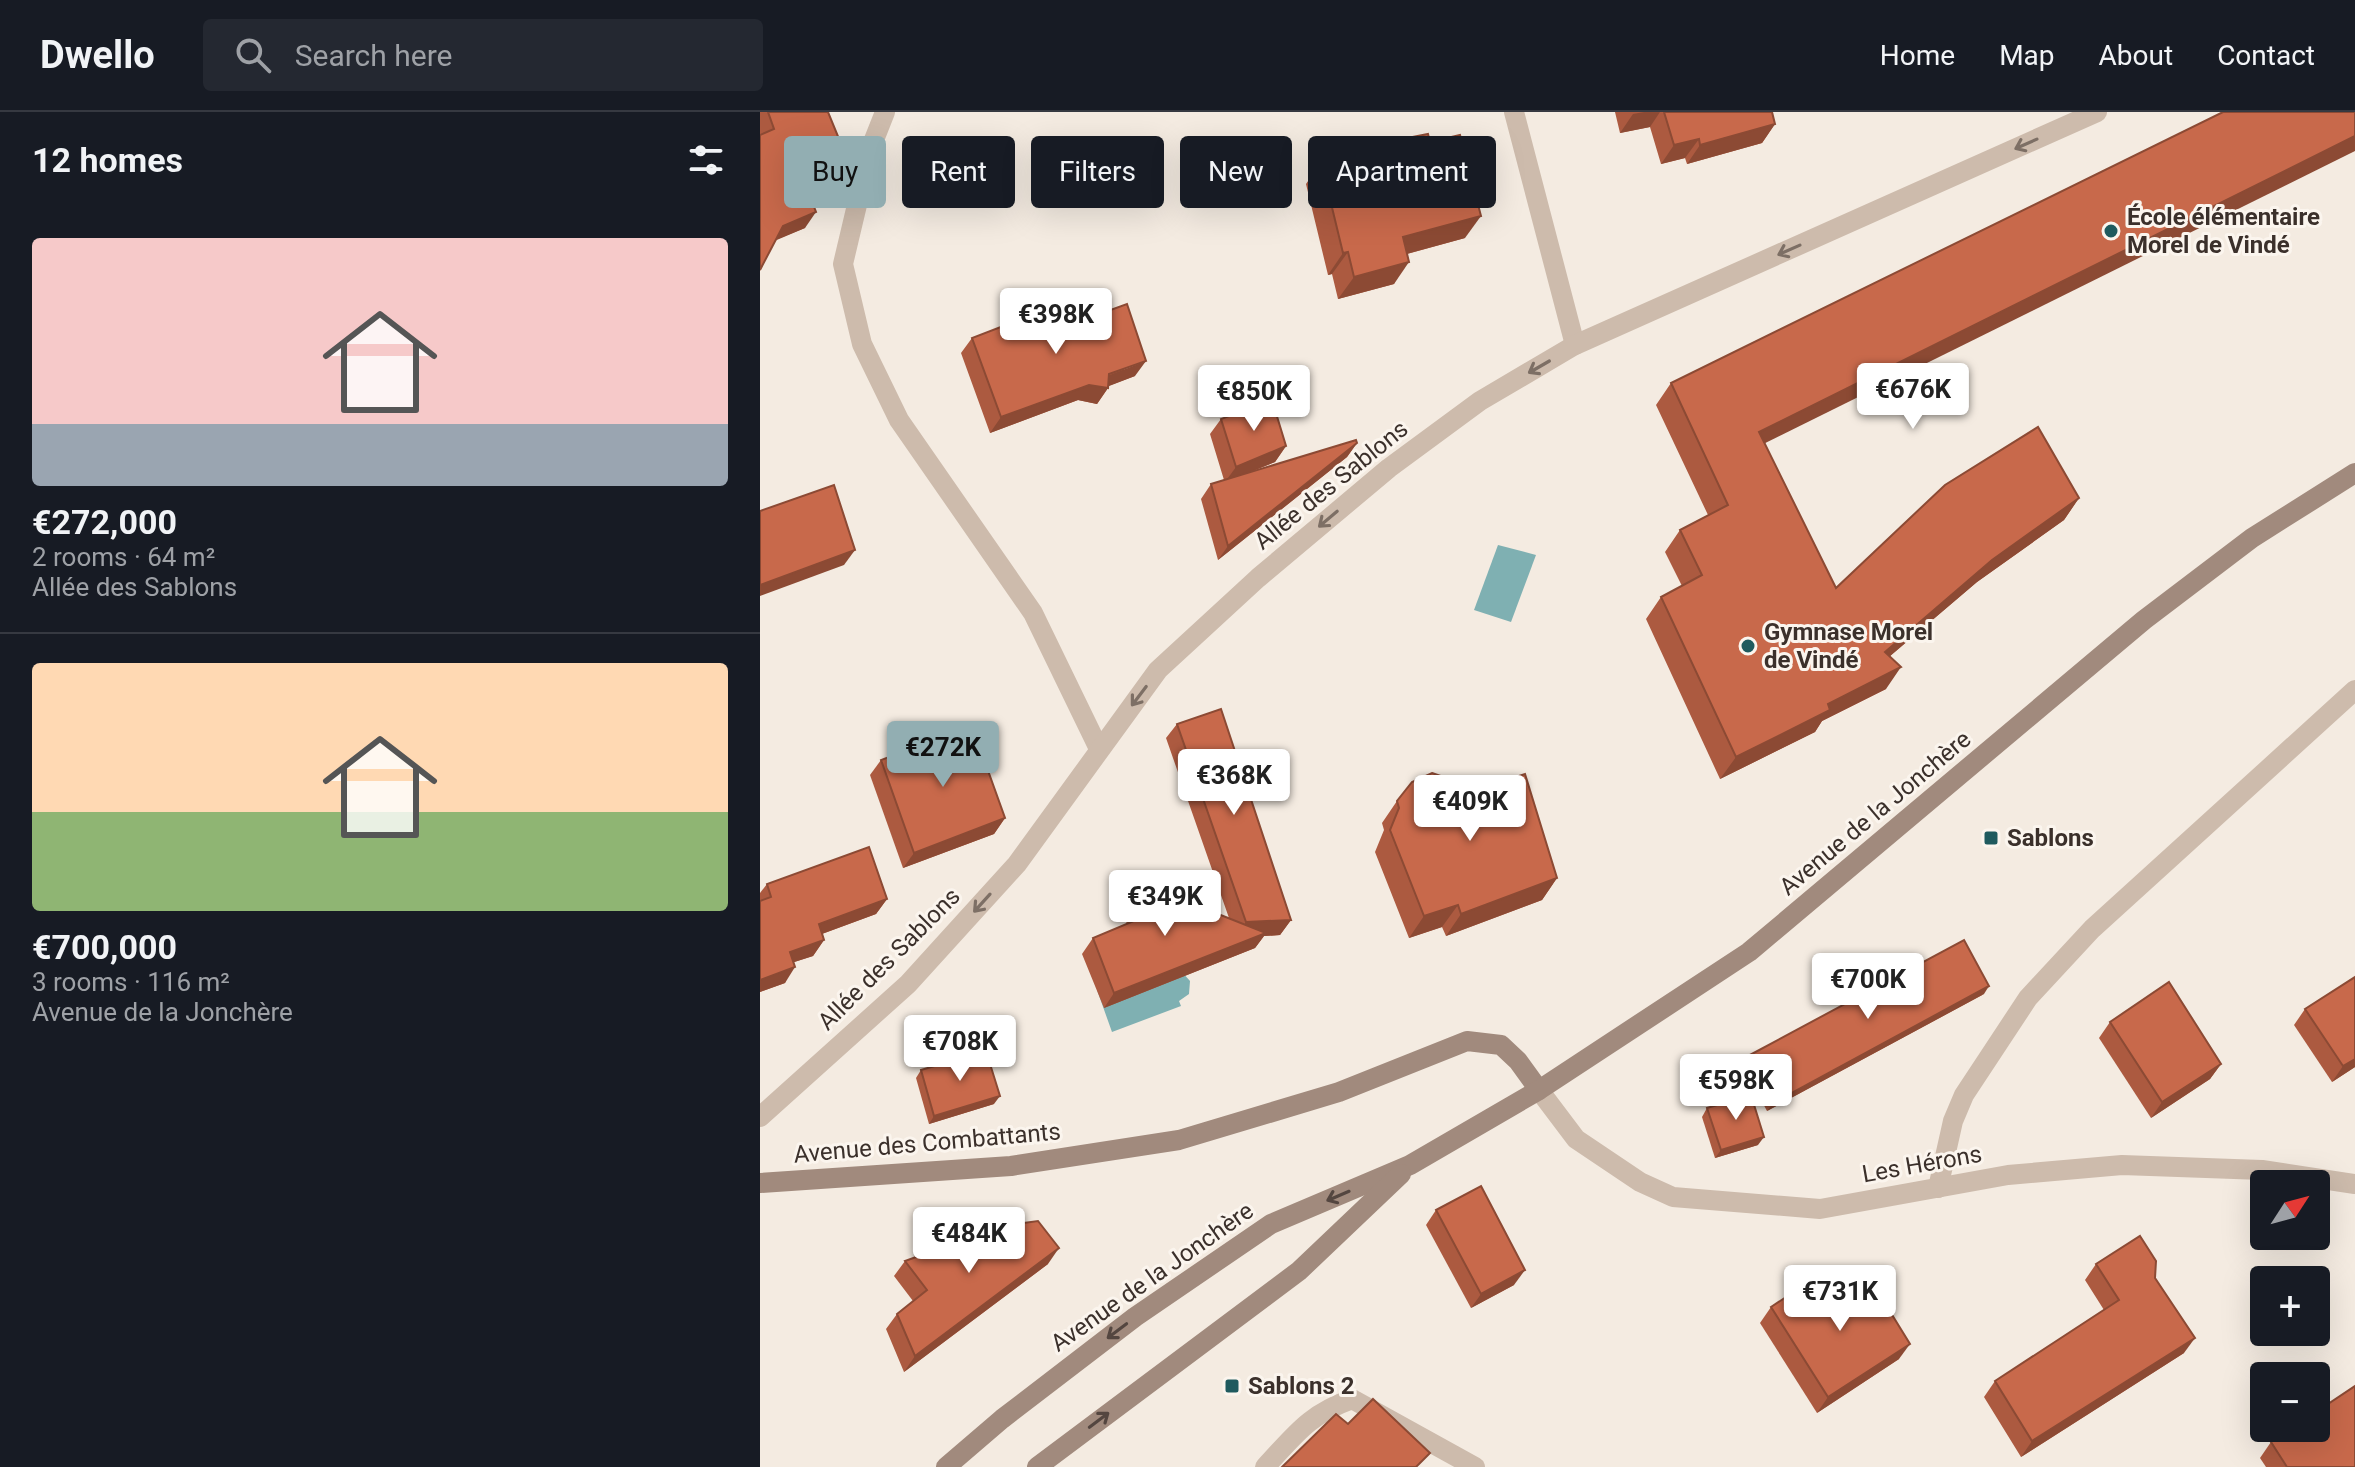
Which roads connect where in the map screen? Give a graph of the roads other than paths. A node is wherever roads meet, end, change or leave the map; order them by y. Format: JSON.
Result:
{"nodes":[{"id":1,"x":885,"y":112,"type":"edge"},
{"id":2,"x":1514,"y":112,"type":"edge"},
{"id":3,"x":2097,"y":112,"type":"edge"},
{"id":4,"x":1575,"y":345,"type":"junction"},
{"id":5,"x":2355,"y":473,"type":"edge"},
{"id":6,"x":2355,"y":690,"type":"edge"},
{"id":7,"x":1099,"y":749,"type":"junction"},
{"id":8,"x":1539,"y":1090,"type":"junction"},
{"id":9,"x":760,"y":1117,"type":"edge"},
{"id":10,"x":1410,"y":1165,"type":"junction"},
{"id":11,"x":760,"y":1183,"type":"edge"},
{"id":12,"x":2355,"y":1184,"type":"edge"},
{"id":13,"x":1938,"y":1188,"type":"junction"},
{"id":14,"x":946,"y":1467,"type":"edge"},
{"id":15,"x":1037,"y":1467,"type":"edge"},
{"id":16,"x":1265,"y":1467,"type":"edge"},
{"id":17,"x":1475,"y":1467,"type":"edge"}],
"edges":[{"from":1,"to":7,"type":"street"},
{"from":2,"to":4,"type":"street"},
{"from":3,"to":4,"type":"street","name":"Allée des Sablons","one_way":true},
{"from":4,"to":7,"type":"street","name":"Allée des Sablons","one_way":true},
{"from":5,"to":8,"type":"street","name":"Avenue de la Jonchère"},
{"from":6,"to":13,"type":"street"},
{"from":7,"to":9,"type":"street","name":"Allée des Sablons","one_way":true},
{"from":8,"to":10,"type":"street","name":"Avenue de la Jonchère"},
{"from":8,"to":11,"type":"street","name":"Avenue des Combattants"},
{"from":8,"to":13,"type":"street","name":"Les Hérons"},
{"from":10,"to":14,"type":"street","name":"Avenue de la Jonchère","one_way":true},
{"from":15,"to":10,"type":"street","name":"Avenue de la Jonchère","one_way":true},
{"from":12,"to":13,"type":"street","name":"Les Hérons"},
{"from":16,"to":17,"type":"street"}]}
